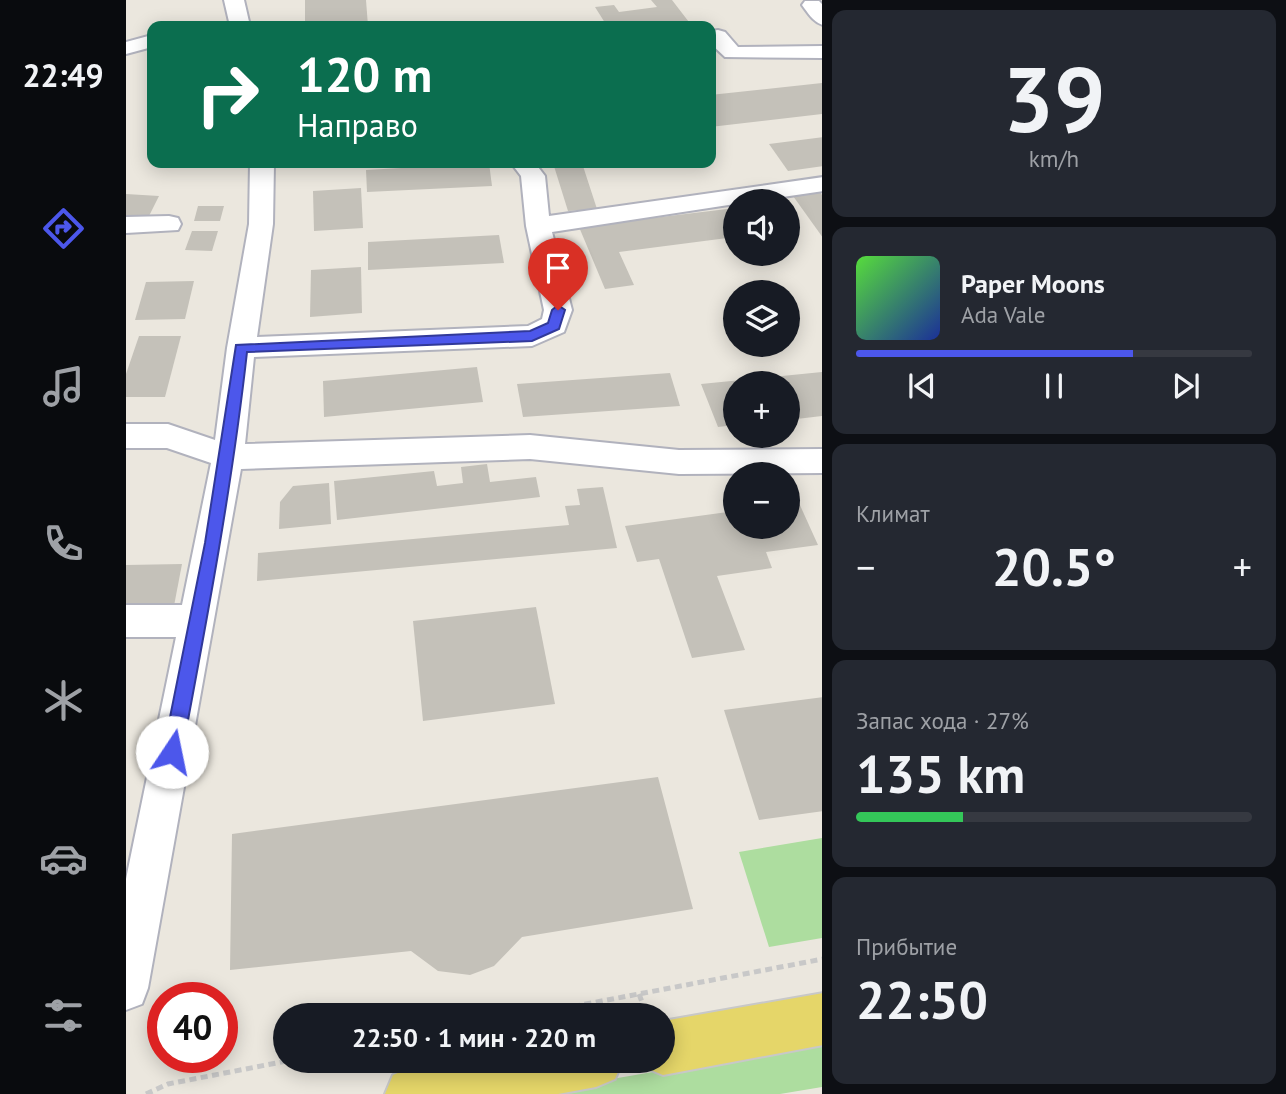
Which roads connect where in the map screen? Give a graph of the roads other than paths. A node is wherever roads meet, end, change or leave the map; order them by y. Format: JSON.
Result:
{"nodes":[{"id":1,"x":234,"y":0,"type":"edge"},
{"id":2,"x":238,"y":21,"type":"edge"},
{"id":3,"x":716,"y":36,"type":"edge"},
{"id":4,"x":147,"y":42,"type":"edge"},
{"id":5,"x":126,"y":48,"type":"edge"},
{"id":6,"x":822,"y":52,"type":"edge"},
{"id":7,"x":262,"y":168,"type":"edge"},
{"id":8,"x":527,"y":168,"type":"edge"},
{"id":9,"x":822,"y":184,"type":"edge"},
{"id":10,"x":169,"y":224,"type":"dead end"},
{"id":11,"x":126,"y":225,"type":"edge"},
{"id":12,"x":538,"y":226,"type":"junction"},
{"id":13,"x":241,"y":348,"type":"junction"},
{"id":14,"x":126,"y":436,"type":"edge"},
{"id":15,"x":228,"y":457,"type":"junction"},
{"id":16,"x":822,"y":461,"type":"edge"},
{"id":17,"x":126,"y":621,"type":"edge"},
{"id":18,"x":198,"y":621,"type":"junction"},
{"id":19,"x":126,"y":988,"type":"edge"},
{"id":20,"x":822,"y":1020,"type":"edge"},
{"id":21,"x":675,"y":1046,"type":"edge"},
{"id":22,"x":526,"y":1073,"type":"edge"},
{"id":23,"x":412,"y":1094,"type":"edge"}],
"edges":[{"from":1,"to":2,"type":"street"},
{"from":3,"to":6,"type":"street"},
{"from":4,"to":5,"type":"street"},
{"from":7,"to":13,"type":"street"},
{"from":8,"to":12,"type":"street"},
{"from":9,"to":12,"type":"street"},
{"from":10,"to":11,"type":"street"},
{"from":12,"to":13,"type":"street"},
{"from":13,"to":15,"type":"street"},
{"from":14,"to":15,"type":"street"},
{"from":15,"to":16,"type":"street"},
{"from":15,"to":18,"type":"street"},
{"from":17,"to":18,"type":"street"},
{"from":18,"to":19,"type":"street"},
{"from":20,"to":21,"type":"main road"},
{"from":22,"to":23,"type":"main road"}]}
